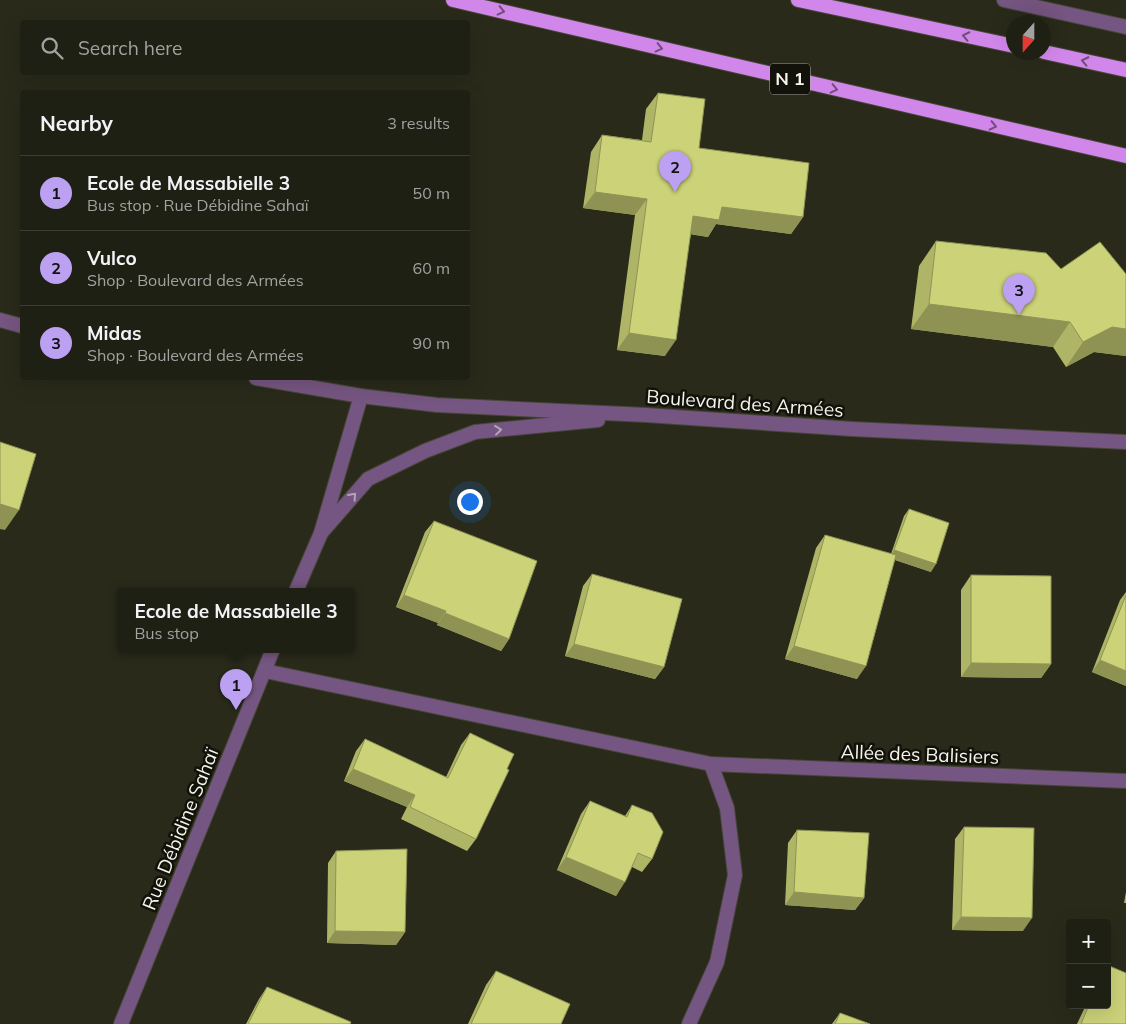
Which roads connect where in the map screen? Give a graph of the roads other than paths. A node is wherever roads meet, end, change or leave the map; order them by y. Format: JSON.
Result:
{"nodes":[{"id":1,"x":453,"y":0,"type":"edge"},
{"id":2,"x":798,"y":0,"type":"edge"},
{"id":3,"x":1004,"y":0,"type":"edge"},
{"id":4,"x":1126,"y":27,"type":"edge"},
{"id":5,"x":1006,"y":44,"type":"edge"},
{"id":6,"x":1051,"y":54,"type":"edge"},
{"id":7,"x":1126,"y":70,"type":"edge"},
{"id":8,"x":1126,"y":156,"type":"edge"},
{"id":9,"x":0,"y":320,"type":"edge"},
{"id":10,"x":20,"y":325,"type":"edge"},
{"id":11,"x":268,"y":380,"type":"edge"},
{"id":12,"x":362,"y":396,"type":"junction"},
{"id":13,"x":646,"y":415,"type":"junction"},
{"id":14,"x":1126,"y":442,"type":"edge"},
{"id":15,"x":320,"y":532,"type":"junction"},
{"id":16,"x":297,"y":588,"type":"edge"},
{"id":17,"x":272,"y":653,"type":"edge"},
{"id":18,"x":265,"y":671,"type":"junction"},
{"id":19,"x":712,"y":764,"type":"junction"},
{"id":20,"x":1126,"y":781,"type":"edge"},
{"id":21,"x":121,"y":1024,"type":"edge"},
{"id":22,"x":689,"y":1024,"type":"edge"}],
"edges":[{"from":1,"to":8,"type":"highway","number":"N 1","one_way":true},
{"from":5,"to":2,"type":"highway","one_way":true},
{"from":3,"to":4,"type":"street"},
{"from":7,"to":6,"type":"highway","one_way":true},
{"from":9,"to":10,"type":"street"},
{"from":11,"to":12,"type":"street","name":"Boulevard des Armées"},
{"from":12,"to":13,"type":"street","name":"Boulevard des Armées"},
{"from":12,"to":15,"type":"street"},
{"from":13,"to":14,"type":"street","name":"Boulevard des Armées"},
{"from":15,"to":13,"type":"street","one_way":true},
{"from":15,"to":16,"type":"street"},
{"from":17,"to":18,"type":"street","name":"Rue Débidine Sahaï"},
{"from":18,"to":19,"type":"street","name":"Allée des Balisiers"},
{"from":18,"to":21,"type":"street","name":"Rue Débidine Sahaï"},
{"from":19,"to":20,"type":"street","name":"Allée des Balisiers"},
{"from":19,"to":22,"type":"street"}]}
